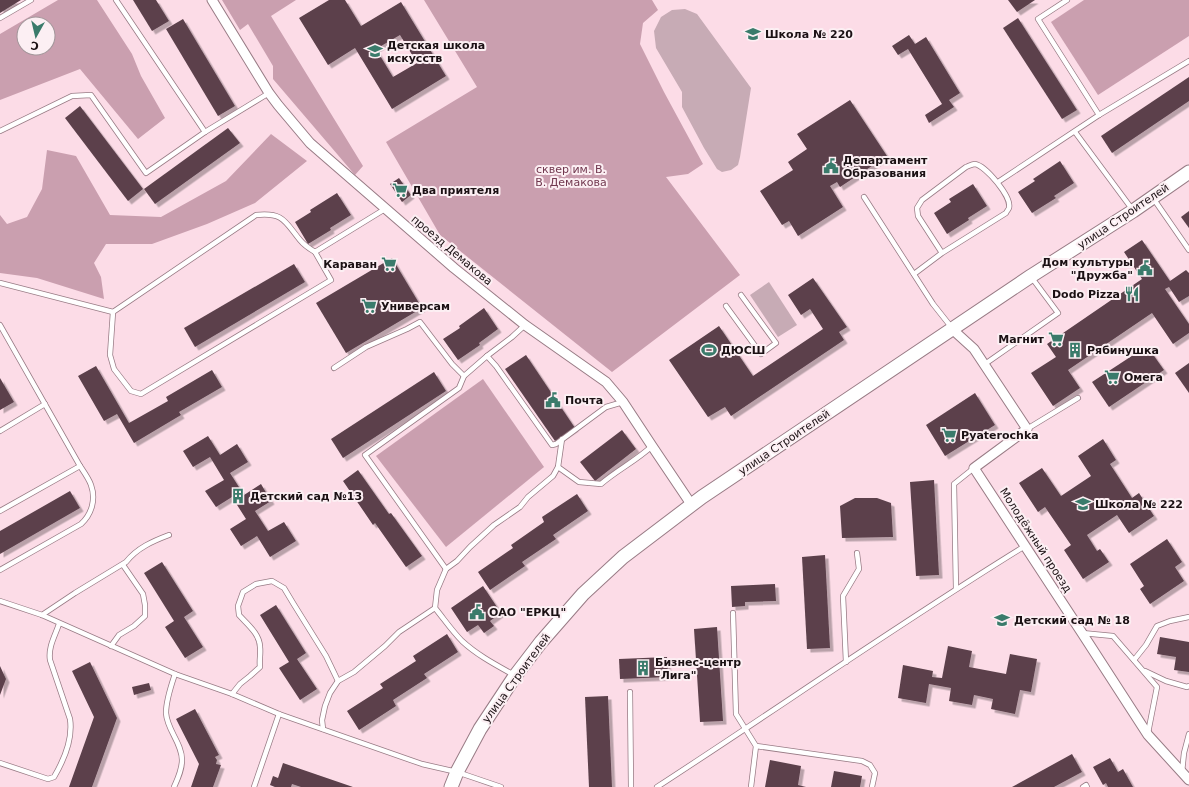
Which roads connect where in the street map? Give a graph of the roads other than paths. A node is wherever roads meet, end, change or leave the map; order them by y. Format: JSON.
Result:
{"nodes":[{"id":1,"x":31,"y":0,"type":"edge"},
{"id":2,"x":116,"y":0,"type":"edge"},
{"id":3,"x":212,"y":0,"type":"edge"},
{"id":4,"x":1067,"y":0,"type":"edge"},
{"id":5,"x":0,"y":18,"type":"edge"},
{"id":6,"x":1189,"y":61,"type":"edge"},
{"id":7,"x":269,"y":93,"type":"junction"},
{"id":8,"x":1099,"y":115,"type":"junction"},
{"id":9,"x":0,"y":131,"type":"edge"},
{"id":10,"x":205,"y":132,"type":"junction"},
{"id":11,"x":1075,"y":132,"type":"junction"},
{"id":12,"x":1189,"y":172,"type":"edge"},
{"id":13,"x":998,"y":182,"type":"junction"},
{"id":14,"x":864,"y":197,"type":"dead end"},
{"id":15,"x":1153,"y":197,"type":"junction"},
{"id":16,"x":385,"y":209,"type":"junction"},
{"id":17,"x":1133,"y":211,"type":"junction"},
{"id":18,"x":1189,"y":251,"type":"edge"},
{"id":19,"x":315,"y":252,"type":"junction"},
{"id":20,"x":942,"y":253,"type":"junction"},
{"id":21,"x":914,"y":274,"type":"junction"},
{"id":22,"x":1032,"y":276,"type":"junction"},
{"id":23,"x":0,"y":283,"type":"edge"},
{"id":24,"x":741,"y":295,"type":"dead end"},
{"id":25,"x":726,"y":306,"type":"dead end"},
{"id":26,"x":113,"y":312,"type":"junction"},
{"id":27,"x":0,"y":325,"type":"edge"},
{"id":28,"x":525,"y":325,"type":"junction"},
{"id":29,"x":952,"y":329,"type":"junction"},
{"id":30,"x":486,"y":356,"type":"junction"},
{"id":31,"x":985,"y":364,"type":"junction"},
{"id":32,"x":334,"y":368,"type":"dead end"},
{"id":33,"x":464,"y":376,"type":"junction"},
{"id":34,"x":1078,"y":398,"type":"dead end"},
{"id":35,"x":623,"y":402,"type":"junction"},
{"id":36,"x":45,"y":404,"type":"junction"},
{"id":37,"x":1027,"y":428,"type":"junction"},
{"id":38,"x":0,"y":431,"type":"edge"},
{"id":39,"x":562,"y":439,"type":"junction"},
{"id":40,"x":652,"y":446,"type":"junction"},
{"id":41,"x":80,"y":466,"type":"junction"},
{"id":42,"x":558,"y":467,"type":"junction"},
{"id":43,"x":974,"y":468,"type":"junction"},
{"id":44,"x":691,"y":504,"type":"junction"},
{"id":45,"x":0,"y":511,"type":"edge"},
{"id":46,"x":169,"y":534,"type":"dead end"},
{"id":47,"x":1025,"y":546,"type":"junction"},
{"id":48,"x":857,"y":553,"type":"dead end"},
{"id":49,"x":123,"y":564,"type":"junction"},
{"id":50,"x":446,"y":569,"type":"junction"},
{"id":51,"x":0,"y":570,"type":"edge"},
{"id":52,"x":956,"y":589,"type":"junction"},
{"id":53,"x":0,"y":601,"type":"edge"},
{"id":54,"x":435,"y":608,"type":"junction"},
{"id":55,"x":732,"y":613,"type":"dead end"},
{"id":56,"x":42,"y":615,"type":"junction"},
{"id":57,"x":1189,"y":617,"type":"edge"},
{"id":58,"x":60,"y":624,"type":"junction"},
{"id":59,"x":1082,"y":633,"type":"junction"},
{"id":60,"x":111,"y":646,"type":"junction"},
{"id":61,"x":1134,"y":660,"type":"junction"},
{"id":62,"x":846,"y":662,"type":"junction"},
{"id":63,"x":1143,"y":671,"type":"junction"},
{"id":64,"x":175,"y":674,"type":"junction"},
{"id":65,"x":515,"y":676,"type":"junction"},
{"id":66,"x":338,"y":681,"type":"junction"},
{"id":67,"x":1189,"y":686,"type":"edge"},
{"id":68,"x":630,"y":692,"type":"dead end"},
{"id":69,"x":232,"y":694,"type":"junction"},
{"id":70,"x":279,"y":714,"type":"junction"},
{"id":71,"x":323,"y":729,"type":"junction"},
{"id":72,"x":745,"y":730,"type":"junction"},
{"id":73,"x":1189,"y":734,"type":"edge"},
{"id":74,"x":1148,"y":735,"type":"junction"},
{"id":75,"x":756,"y":746,"type":"junction"},
{"id":76,"x":0,"y":763,"type":"edge"},
{"id":77,"x":457,"y":772,"type":"junction"},
{"id":78,"x":1182,"y":773,"type":"junction"},
{"id":79,"x":1189,"y":780,"type":"edge"},
{"id":80,"x":174,"y":787,"type":"edge"},
{"id":81,"x":254,"y":787,"type":"edge"},
{"id":82,"x":451,"y":787,"type":"edge"},
{"id":83,"x":501,"y":787,"type":"edge"},
{"id":84,"x":631,"y":787,"type":"edge"},
{"id":85,"x":657,"y":787,"type":"edge"},
{"id":86,"x":751,"y":787,"type":"edge"},
{"id":87,"x":872,"y":787,"type":"edge"},
{"id":88,"x":1083,"y":787,"type":"edge"},
{"id":89,"x":1087,"y":787,"type":"edge"}],
"edges":[{"from":1,"to":5,"type":"lane"},
{"from":2,"to":10,"type":"lane"},
{"from":3,"to":7,"type":"street","name":"проезд Демакова"},
{"from":4,"to":8,"type":"lane"},
{"from":6,"to":8,"type":"lane"},
{"from":7,"to":10,"type":"lane"},
{"from":7,"to":16,"type":"street","name":"проезд Демакова"},
{"from":8,"to":11,"type":"lane"},
{"from":9,"to":10,"type":"lane"},
{"from":11,"to":13,"type":"lane"},
{"from":11,"to":17,"type":"lane"},
{"from":12,"to":15,"type":"street","name":"улица Строителей"},
{"from":13,"to":20,"type":"lane"},
{"from":13,"to":20,"type":"lane"},
{"from":14,"to":21,"type":"lane"},
{"from":15,"to":17,"type":"street","name":"улица Строителей"},
{"from":15,"to":18,"type":"lane"},
{"from":16,"to":19,"type":"lane"},
{"from":16,"to":28,"type":"street","name":"проезд Демакова"},
{"from":17,"to":22,"type":"street","name":"улица Строителей"},
{"from":19,"to":26,"type":"lane"},
{"from":19,"to":26,"type":"lane"},
{"from":20,"to":21,"type":"lane"},
{"from":21,"to":29,"type":"lane"},
{"from":22,"to":29,"type":"street","name":"улица Строителей"},
{"from":22,"to":31,"type":"lane"},
{"from":23,"to":26,"type":"lane"},
{"from":24,"to":25,"type":"lane"},
{"from":27,"to":36,"type":"lane"},
{"from":28,"to":30,"type":"lane"},
{"from":28,"to":35,"type":"street","name":"проезд Демакова"},
{"from":29,"to":31,"type":"street"},
{"from":29,"to":44,"type":"street","name":"улица Строителей"},
{"from":30,"to":33,"type":"lane"},
{"from":30,"to":39,"type":"lane"},
{"from":31,"to":37,"type":"street"},
{"from":32,"to":33,"type":"lane"},
{"from":33,"to":50,"type":"lane"},
{"from":34,"to":37,"type":"lane"},
{"from":35,"to":39,"type":"lane"},
{"from":35,"to":40,"type":"street","name":"проезд Демакова"},
{"from":36,"to":38,"type":"lane"},
{"from":36,"to":41,"type":"lane"},
{"from":37,"to":43,"type":"street"},
{"from":39,"to":42,"type":"lane"},
{"from":40,"to":42,"type":"lane"},
{"from":40,"to":44,"type":"street","name":"проезд Демакова"},
{"from":41,"to":45,"type":"lane"},
{"from":41,"to":51,"type":"lane"},
{"from":42,"to":50,"type":"lane"},
{"from":43,"to":47,"type":"street","name":"Молодёжный проезд"},
{"from":43,"to":52,"type":"lane"},
{"from":44,"to":65,"type":"street","name":"улица Строителей"},
{"from":46,"to":49,"type":"lane"},
{"from":47,"to":52,"type":"lane"},
{"from":47,"to":59,"type":"street","name":"Молодёжный проезд"},
{"from":48,"to":62,"type":"lane"},
{"from":49,"to":56,"type":"lane"},
{"from":49,"to":60,"type":"lane"},
{"from":50,"to":54,"type":"lane"},
{"from":52,"to":62,"type":"lane"},
{"from":53,"to":56,"type":"lane"},
{"from":54,"to":65,"type":"lane"},
{"from":54,"to":66,"type":"lane"},
{"from":55,"to":72,"type":"lane"},
{"from":56,"to":58,"type":"lane"},
{"from":57,"to":61,"type":"lane"},
{"from":58,"to":60,"type":"lane"},
{"from":58,"to":76,"type":"lane"},
{"from":59,"to":61,"type":"lane"},
{"from":59,"to":74,"type":"street","name":"Молодёжный проезд"},
{"from":60,"to":64,"type":"lane"},
{"from":61,"to":63,"type":"lane"},
{"from":62,"to":72,"type":"lane"},
{"from":63,"to":67,"type":"lane"},
{"from":63,"to":74,"type":"lane"},
{"from":64,"to":69,"type":"lane"},
{"from":64,"to":80,"type":"lane"},
{"from":65,"to":77,"type":"street","name":"улица Строителей"},
{"from":66,"to":69,"type":"lane"},
{"from":66,"to":71,"type":"lane"},
{"from":68,"to":84,"type":"lane"},
{"from":69,"to":70,"type":"lane"},
{"from":70,"to":71,"type":"lane"},
{"from":70,"to":81,"type":"lane"},
{"from":71,"to":77,"type":"lane"},
{"from":72,"to":75,"type":"lane"},
{"from":72,"to":85,"type":"lane"},
{"from":73,"to":78,"type":"lane"},
{"from":74,"to":78,"type":"street","name":"Молодёжный проезд"},
{"from":75,"to":86,"type":"lane"},
{"from":75,"to":87,"type":"lane"},
{"from":77,"to":82,"type":"street","name":"улица Строителей"},
{"from":77,"to":83,"type":"lane"},
{"from":78,"to":79,"type":"street","name":"Молодёжный проезд"},
{"from":88,"to":89,"type":"lane"}]}
